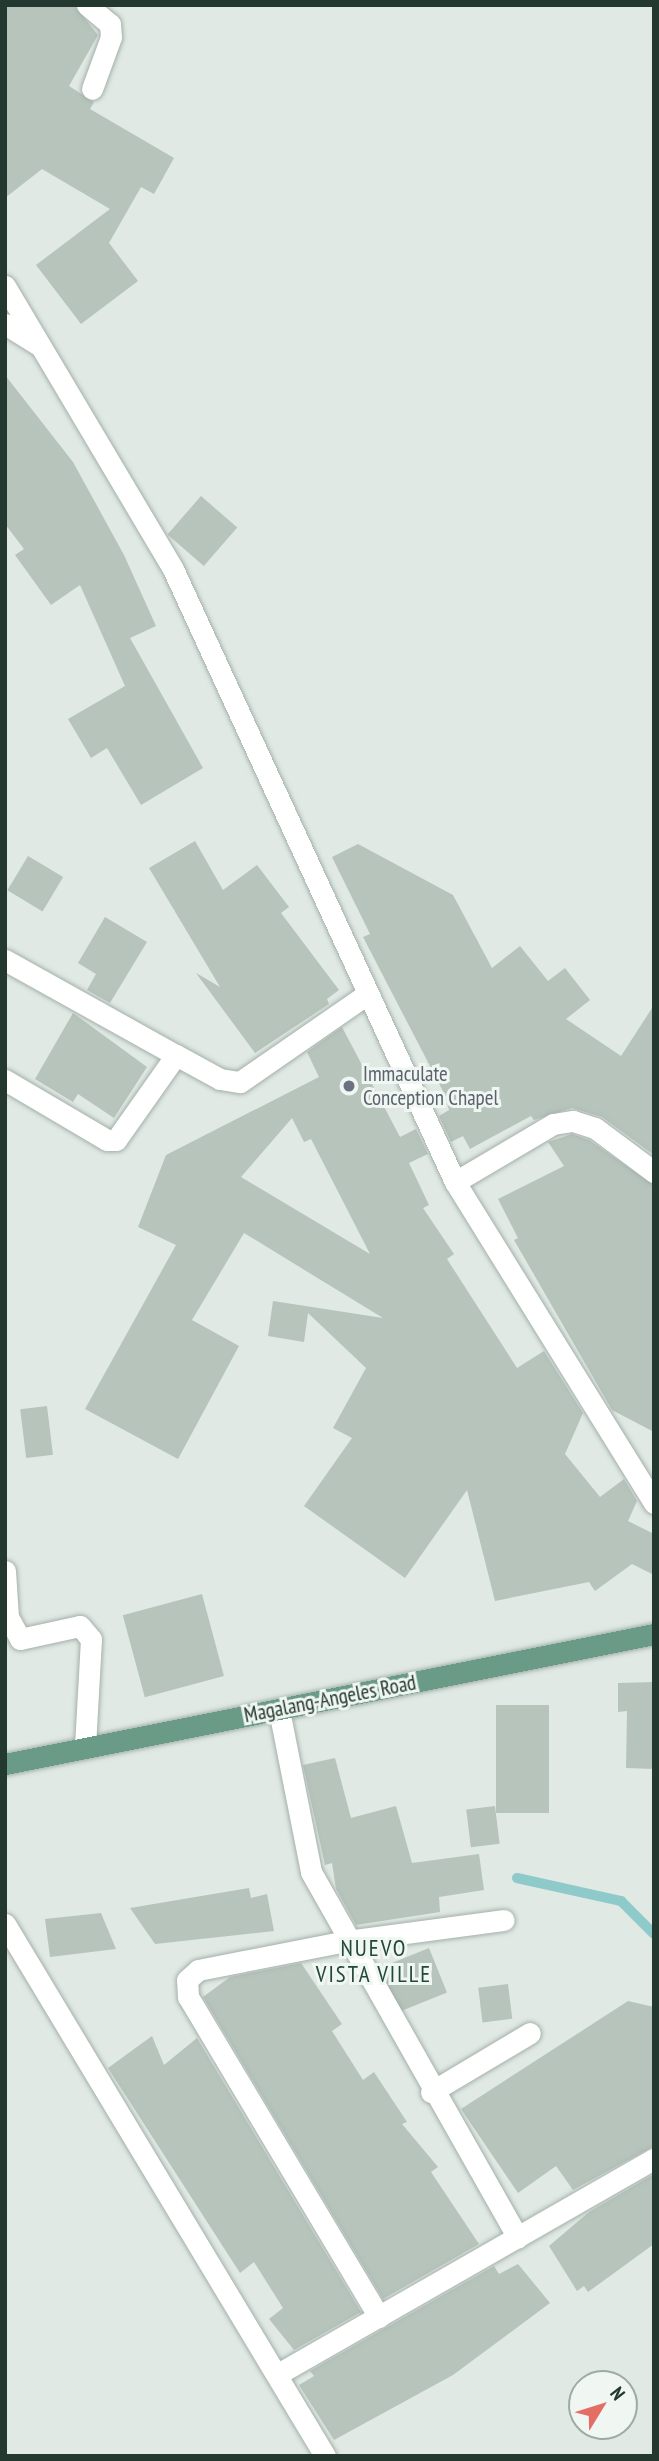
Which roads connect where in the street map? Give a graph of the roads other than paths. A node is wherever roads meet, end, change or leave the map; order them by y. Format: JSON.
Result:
{"nodes":[{"id":1,"x":87,"y":5,"type":"edge"},
{"id":2,"x":92,"y":89,"type":"dead end"},
{"id":3,"x":5,"y":286,"type":"edge"},
{"id":4,"x":5,"y":324,"type":"edge"},
{"id":5,"x":41,"y":347,"type":"junction"},
{"id":6,"x":5,"y":960,"type":"edge"},
{"id":7,"x":367,"y":994,"type":"junction"},
{"id":8,"x":176,"y":1055,"type":"junction"},
{"id":9,"x":5,"y":1080,"type":"edge"},
{"id":10,"x":654,"y":1172,"type":"edge"},
{"id":11,"x":456,"y":1182,"type":"junction"},
{"id":12,"x":654,"y":1503,"type":"edge"},
{"id":13,"x":5,"y":1570,"type":"edge"},
{"id":14,"x":654,"y":1634,"type":"edge"},
{"id":15,"x":279,"y":1710,"type":"junction"},
{"id":16,"x":85,"y":1748,"type":"junction"},
{"id":17,"x":5,"y":1764,"type":"edge"},
{"id":18,"x":504,"y":1920,"type":"dead end"},
{"id":19,"x":5,"y":1924,"type":"edge"},
{"id":20,"x":346,"y":1941,"type":"junction"},
{"id":21,"x":530,"y":2034,"type":"dead end"},
{"id":22,"x":430,"y":2092,"type":"junction"},
{"id":23,"x":654,"y":2159,"type":"edge"},
{"id":24,"x":518,"y":2238,"type":"junction"},
{"id":25,"x":379,"y":2317,"type":"junction"},
{"id":26,"x":278,"y":2374,"type":"junction"},
{"id":27,"x":325,"y":2456,"type":"edge"}],
"edges":[{"from":1,"to":2,"type":"street"},
{"from":3,"to":5,"type":"street"},
{"from":4,"to":5,"type":"street"},
{"from":5,"to":7,"type":"street"},
{"from":6,"to":8,"type":"street"},
{"from":7,"to":8,"type":"street"},
{"from":7,"to":11,"type":"street"},
{"from":8,"to":9,"type":"street"},
{"from":10,"to":11,"type":"street"},
{"from":11,"to":12,"type":"street"},
{"from":13,"to":16,"type":"street"},
{"from":14,"to":15,"type":"main road","name":"Magalang-Angeles Road"},
{"from":15,"to":16,"type":"main road","name":"Magalang-Angeles Road"},
{"from":15,"to":20,"type":"street"},
{"from":16,"to":17,"type":"main road","name":"Magalang-Angeles Road"},
{"from":18,"to":20,"type":"street"},
{"from":19,"to":26,"type":"street"},
{"from":20,"to":22,"type":"street"},
{"from":20,"to":25,"type":"street"},
{"from":21,"to":22,"type":"street"},
{"from":22,"to":24,"type":"street"},
{"from":23,"to":24,"type":"street"},
{"from":24,"to":25,"type":"street"},
{"from":25,"to":26,"type":"street"},
{"from":26,"to":27,"type":"street"}]}
